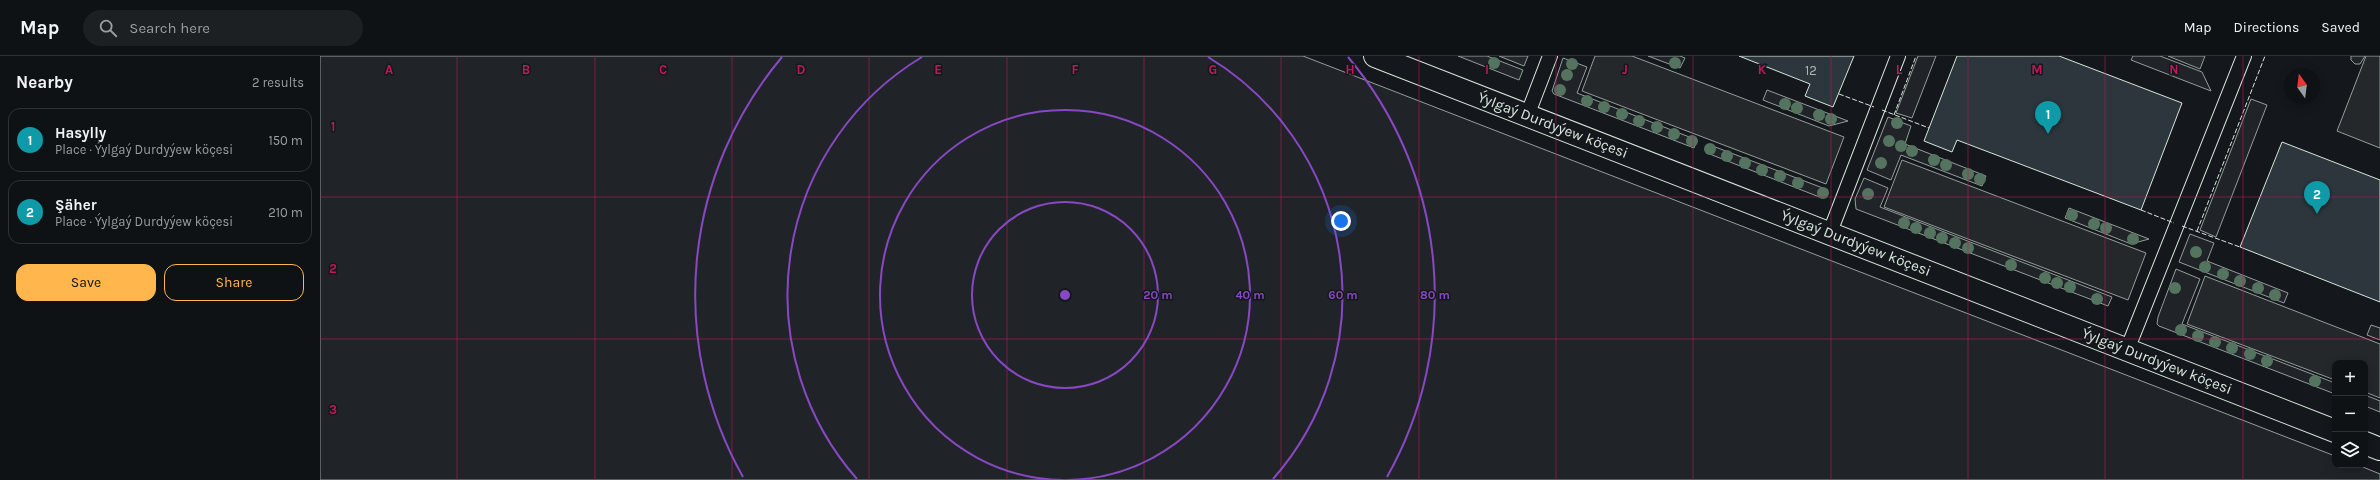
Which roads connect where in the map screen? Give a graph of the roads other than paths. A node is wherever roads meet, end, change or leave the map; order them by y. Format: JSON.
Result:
{"nodes":[{"id":1,"x":1375,"y":56,"type":"edge"},
{"id":2,"x":1550,"y":56,"type":"edge"},
{"id":3,"x":1898,"y":56,"type":"edge"},
{"id":4,"x":2244,"y":56,"type":"edge"},
{"id":5,"x":1528,"y":116,"type":"junction"},
{"id":6,"x":1830,"y":232,"type":"junction"},
{"id":7,"x":2128,"y":350,"type":"junction"},
{"id":8,"x":2332,"y":430,"type":"edge"},
{"id":9,"x":2368,"y":444,"type":"edge"},
{"id":10,"x":2380,"y":449,"type":"edge"}],
"edges":[{"from":1,"to":5,"type":"street","name":"Ýylgaý Durdyýew köçesi"},
{"from":2,"to":5,"type":"lane"},
{"from":3,"to":6,"type":"lane"},
{"from":4,"to":7,"type":"lane"},
{"from":5,"to":6,"type":"street","name":"Ýylgaý Durdyýew köçesi"},
{"from":6,"to":7,"type":"street","name":"Ýylgaý Durdyýew köçesi"},
{"from":7,"to":8,"type":"street","name":"Ýylgaý Durdyýew köçesi"},
{"from":9,"to":10,"type":"street"}]}
